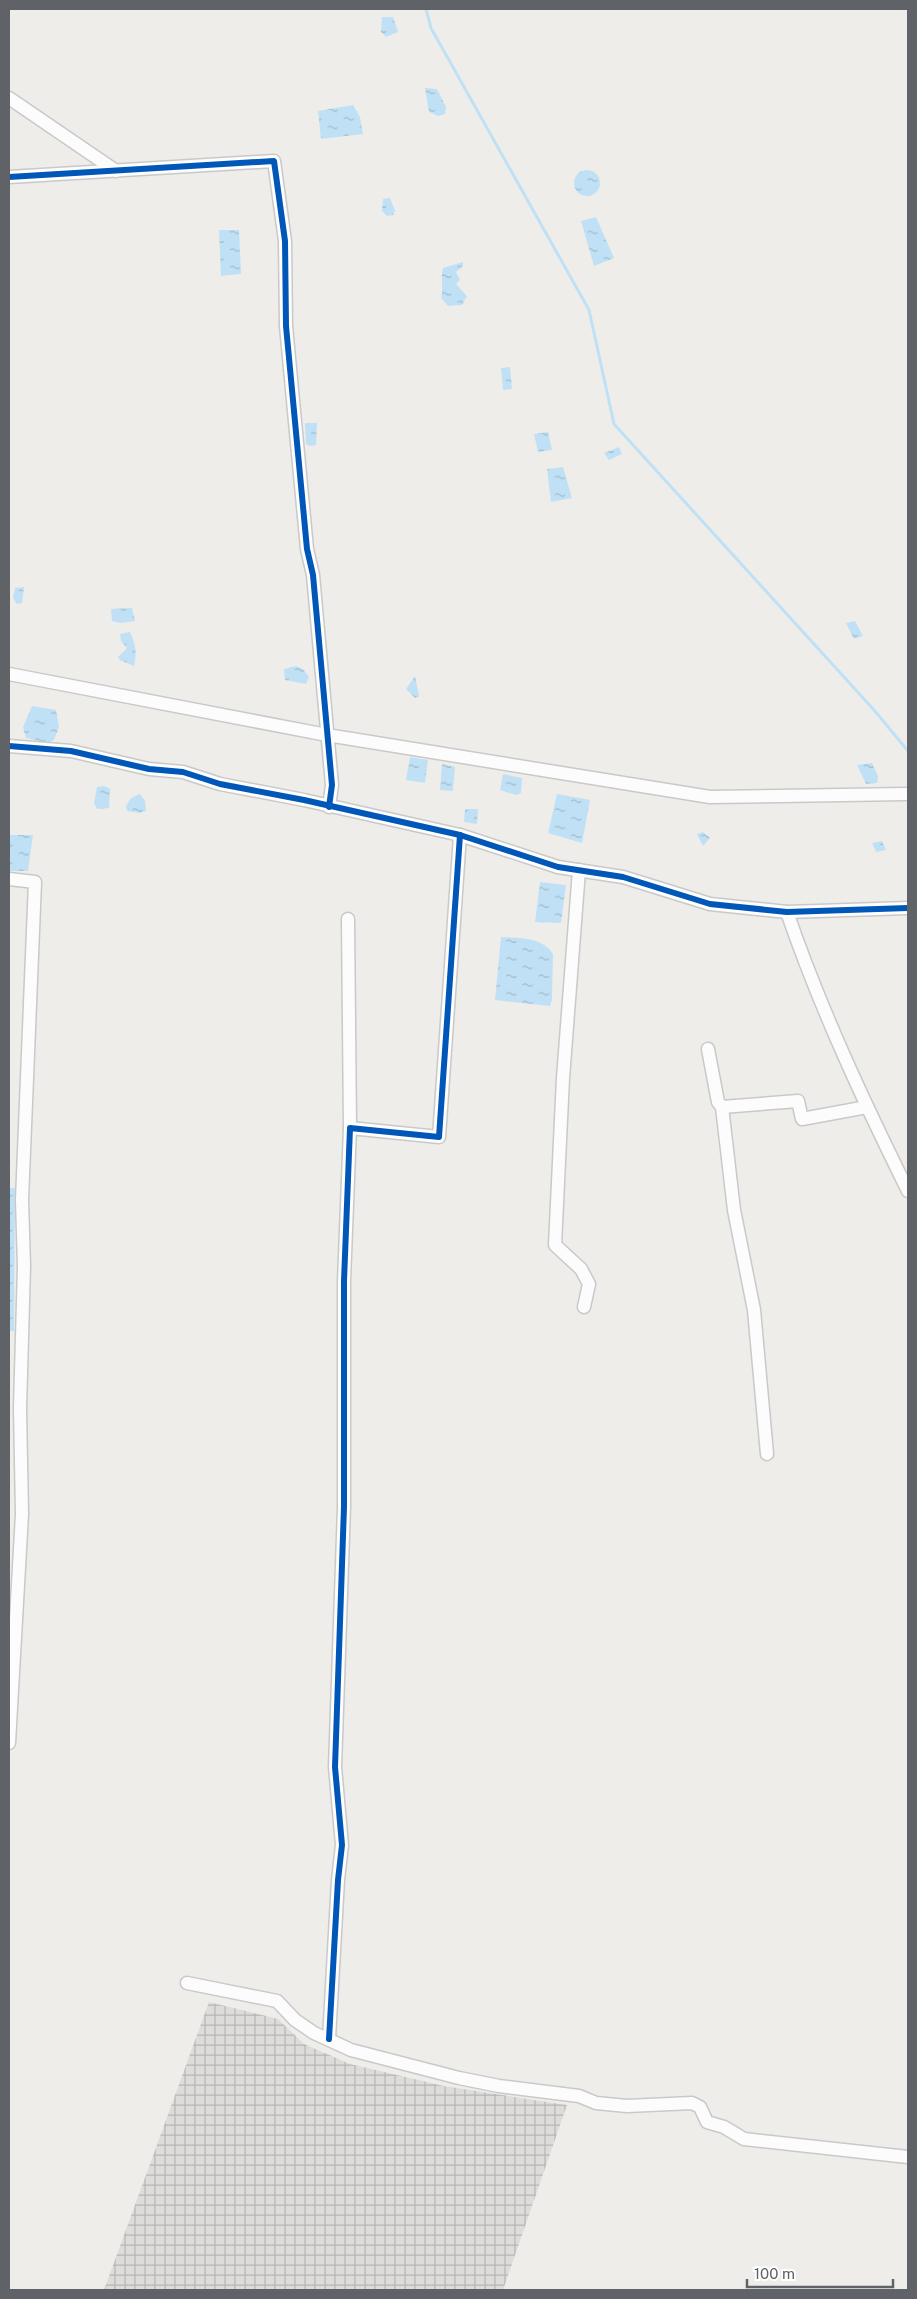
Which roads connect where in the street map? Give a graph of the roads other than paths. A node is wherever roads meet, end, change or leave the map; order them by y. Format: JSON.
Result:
{"nodes":[{"id":1,"x":9,"y":98,"type":"edge"},
{"id":2,"x":116,"y":171,"type":"junction"},
{"id":3,"x":9,"y":177,"type":"edge"},
{"id":4,"x":9,"y":674,"type":"edge"},
{"id":5,"x":327,"y":735,"type":"junction"},
{"id":6,"x":9,"y":746,"type":"edge"},
{"id":7,"x":906,"y":794,"type":"dead end"},
{"id":8,"x":329,"y":807,"type":"junction"},
{"id":9,"x":460,"y":835,"type":"junction"},
{"id":10,"x":579,"y":870,"type":"junction"},
{"id":11,"x":9,"y":879,"type":"edge"},
{"id":12,"x":908,"y":908,"type":"edge"},
{"id":13,"x":788,"y":912,"type":"junction"},
{"id":14,"x":348,"y":919,"type":"dead end"},
{"id":15,"x":708,"y":1049,"type":"dead end"},
{"id":16,"x":722,"y":1107,"type":"junction"},
{"id":17,"x":867,"y":1107,"type":"junction"},
{"id":18,"x":350,"y":1128,"type":"junction"},
{"id":19,"x":908,"y":1191,"type":"edge"},
{"id":20,"x":584,"y":1307,"type":"dead end"},
{"id":21,"x":767,"y":1454,"type":"dead end"},
{"id":22,"x":9,"y":1743,"type":"edge"},
{"id":23,"x":187,"y":1984,"type":"dead end"},
{"id":24,"x":330,"y":2039,"type":"junction"},
{"id":25,"x":908,"y":2157,"type":"edge"}],
"edges":[{"from":1,"to":2,"type":"street"},
{"from":2,"to":3,"type":"street"},
{"from":2,"to":5,"type":"street"},
{"from":4,"to":5,"type":"street"},
{"from":5,"to":7,"type":"street"},
{"from":5,"to":8,"type":"street"},
{"from":6,"to":8,"type":"street"},
{"from":8,"to":9,"type":"street"},
{"from":9,"to":10,"type":"street"},
{"from":9,"to":18,"type":"street"},
{"from":10,"to":13,"type":"street"},
{"from":10,"to":20,"type":"street"},
{"from":11,"to":22,"type":"street"},
{"from":12,"to":13,"type":"street"},
{"from":13,"to":17,"type":"street"},
{"from":14,"to":18,"type":"street"},
{"from":15,"to":16,"type":"street"},
{"from":16,"to":17,"type":"street"},
{"from":16,"to":21,"type":"street"},
{"from":17,"to":19,"type":"street"},
{"from":18,"to":24,"type":"street"},
{"from":23,"to":24,"type":"street"},
{"from":24,"to":25,"type":"street"}]}
